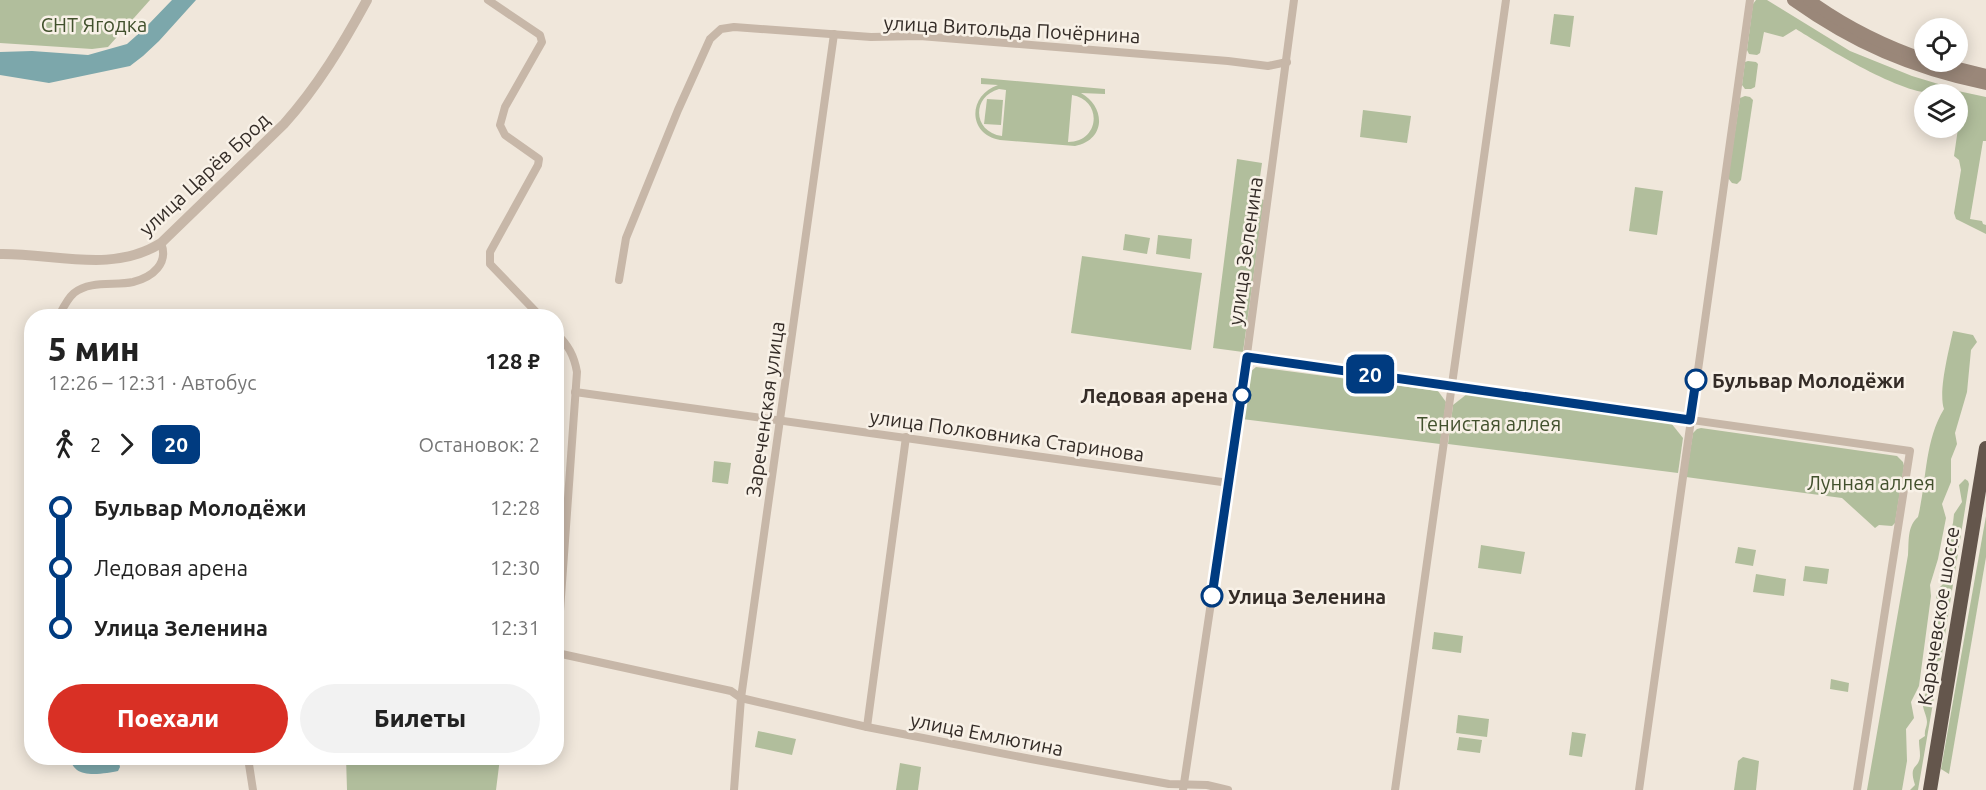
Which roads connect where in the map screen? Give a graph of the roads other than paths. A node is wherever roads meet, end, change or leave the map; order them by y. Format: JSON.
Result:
{"nodes":[{"id":1,"x":367,"y":0,"type":"edge"},
{"id":2,"x":488,"y":0,"type":"edge"},
{"id":3,"x":1294,"y":0,"type":"edge"},
{"id":4,"x":1506,"y":0,"type":"edge"},
{"id":5,"x":1750,"y":0,"type":"edge"},
{"id":6,"x":1792,"y":0,"type":"edge"},
{"id":7,"x":1809,"y":0,"type":"edge"},
{"id":8,"x":834,"y":34,"type":"junction"},
{"id":9,"x":1914,"y":55,"type":"edge"},
{"id":10,"x":1287,"y":62,"type":"junction"},
{"id":11,"x":1968,"y":70,"type":"edge"},
{"id":12,"x":1986,"y":75,"type":"edge"},
{"id":13,"x":1986,"y":84,"type":"edge"},
{"id":14,"x":161,"y":243,"type":"junction"},
{"id":15,"x":0,"y":254,"type":"edge"},
{"id":16,"x":619,"y":280,"type":"dead end"},
{"id":17,"x":63,"y":309,"type":"edge"},
{"id":18,"x":533,"y":309,"type":"edge"},
{"id":19,"x":564,"y":341,"type":"edge"},
{"id":20,"x":1247,"y":357,"type":"junction"},
{"id":21,"x":1452,"y":385,"type":"junction"},
{"id":22,"x":575,"y":392,"type":"junction"},
{"id":23,"x":781,"y":419,"type":"junction"},
{"id":24,"x":1690,"y":420,"type":"junction"},
{"id":25,"x":906,"y":437,"type":"junction"},
{"id":26,"x":1986,"y":448,"type":"edge"},
{"id":27,"x":1229,"y":483,"type":"junction"},
{"id":28,"x":564,"y":543,"type":"edge"},
{"id":29,"x":564,"y":655,"type":"edge"},
{"id":30,"x":741,"y":698,"type":"junction"},
{"id":31,"x":867,"y":727,"type":"junction"},
{"id":32,"x":249,"y":765,"type":"edge"},
{"id":33,"x":1184,"y":787,"type":"edge"},
{"id":34,"x":253,"y":790,"type":"edge"},
{"id":35,"x":734,"y":790,"type":"edge"},
{"id":36,"x":1228,"y":790,"type":"edge"},
{"id":37,"x":1395,"y":790,"type":"edge"},
{"id":38,"x":1639,"y":790,"type":"edge"},
{"id":39,"x":1857,"y":790,"type":"edge"},
{"id":40,"x":1930,"y":790,"type":"edge"}],
"edges":[{"from":1,"to":14,"type":"street","name":"улица Царёв Брод"},
{"from":2,"to":18,"type":"street"},
{"from":3,"to":10,"type":"street","name":"улица Зеленина"},
{"from":4,"to":21,"type":"street"},
{"from":5,"to":24,"type":"street"},
{"from":6,"to":13,"type":"main road"},
{"from":7,"to":9,"type":"main road"},
{"from":8,"to":10,"type":"street","name":"улица Витольда Почёрнина"},
{"from":8,"to":16,"type":"street","name":"улица Витольда Почёрнина"},
{"from":8,"to":23,"type":"street","name":"Зареченская улица"},
{"from":10,"to":20,"type":"street","name":"улица Зеленина"},
{"from":11,"to":12,"type":"main road"},
{"from":14,"to":15,"type":"street","name":"улица Царёв Брод"},
{"from":14,"to":17,"type":"street"},
{"from":19,"to":22,"type":"street"},
{"from":20,"to":21,"type":"street"},
{"from":20,"to":27,"type":"street","name":"улица Зеленина"},
{"from":21,"to":24,"type":"street"},
{"from":21,"to":37,"type":"street"},
{"from":22,"to":23,"type":"street","name":"улица Полковника Старинова"},
{"from":22,"to":28,"type":"street","name":"улица Емлютина"},
{"from":23,"to":25,"type":"street","name":"улица Полковника Старинова"},
{"from":23,"to":30,"type":"street","name":"Зареченская улица"},
{"from":24,"to":38,"type":"street"},
{"from":24,"to":39,"type":"street"},
{"from":25,"to":27,"type":"street","name":"улица Полковника Старинова"},
{"from":25,"to":31,"type":"street"},
{"from":26,"to":40,"type":"highway","name":"Карачевское шоссе"},
{"from":27,"to":33,"type":"street","name":"улица Зеленина"},
{"from":29,"to":30,"type":"street","name":"улица Емлютина"},
{"from":30,"to":31,"type":"street","name":"улица Емлютина"},
{"from":30,"to":35,"type":"street","name":"Зареченская улица"},
{"from":31,"to":33,"type":"street","name":"улица Емлютина"},
{"from":32,"to":34,"type":"street"},
{"from":33,"to":36,"type":"street","name":"улица Емлютина"}]}
